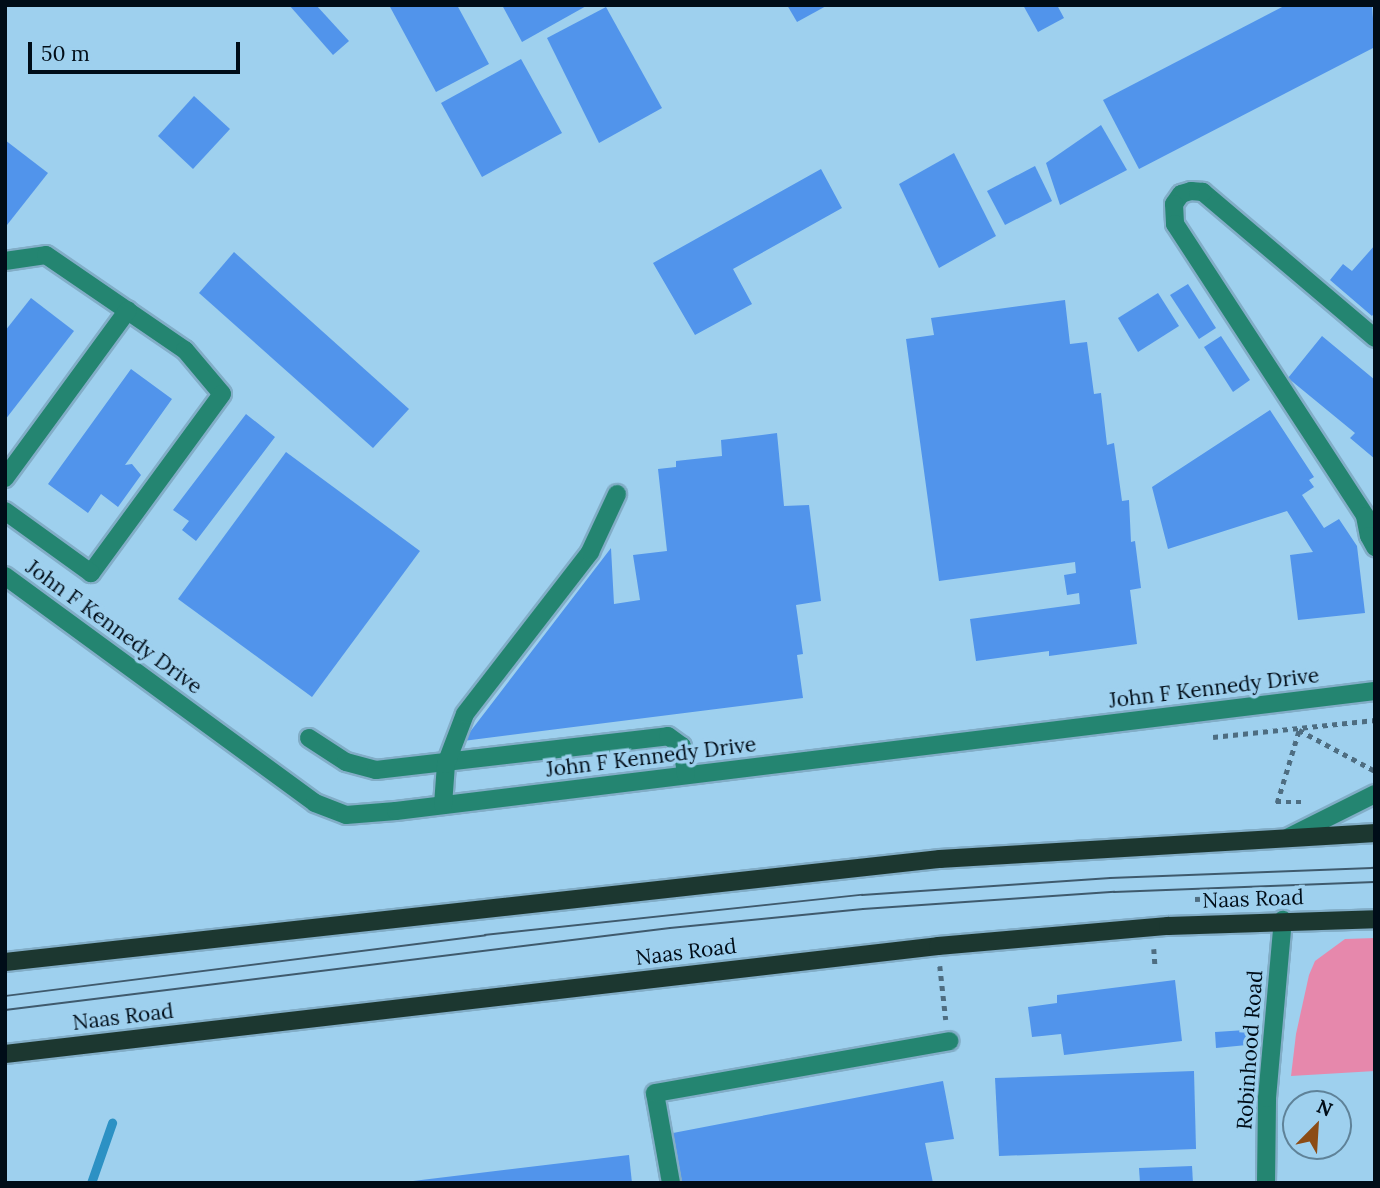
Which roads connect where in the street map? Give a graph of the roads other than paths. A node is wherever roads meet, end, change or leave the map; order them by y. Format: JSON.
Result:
{"nodes":[{"id":1,"x":5,"y":261,"type":"edge"},
{"id":2,"x":128,"y":310,"type":"junction"},
{"id":3,"x":1375,"y":338,"type":"edge"},
{"id":4,"x":5,"y":478,"type":"edge"},
{"id":5,"x":617,"y":494,"type":"dead end"},
{"id":6,"x":5,"y":511,"type":"edge"},
{"id":7,"x":1375,"y":547,"type":"edge"},
{"id":8,"x":5,"y":576,"type":"edge"},
{"id":9,"x":1375,"y":691,"type":"edge"},
{"id":10,"x":310,"y":738,"type":"dead end"},
{"id":11,"x":446,"y":764,"type":"junction"},
{"id":12,"x":686,"y":775,"type":"junction"},
{"id":13,"x":1375,"y":794,"type":"edge"},
{"id":14,"x":443,"y":805,"type":"junction"},
{"id":15,"x":1375,"y":833,"type":"edge"},
{"id":16,"x":1289,"y":837,"type":"junction"},
{"id":17,"x":1375,"y":919,"type":"edge"},
{"id":18,"x":1283,"y":920,"type":"junction"},
{"id":19,"x":5,"y":962,"type":"edge"},
{"id":20,"x":949,"y":1041,"type":"road end"},
{"id":21,"x":5,"y":1054,"type":"edge"},
{"id":22,"x":671,"y":1183,"type":"edge"},
{"id":23,"x":1266,"y":1183,"type":"edge"}],
"edges":[{"from":1,"to":2,"type":"street"},
{"from":2,"to":4,"type":"street"},
{"from":2,"to":6,"type":"street"},
{"from":3,"to":7,"type":"street"},
{"from":5,"to":11,"type":"street"},
{"from":8,"to":14,"type":"street","name":"John F Kennedy Drive"},
{"from":9,"to":12,"type":"street","name":"John F Kennedy Drive"},
{"from":10,"to":11,"type":"street"},
{"from":11,"to":12,"type":"street"},
{"from":11,"to":14,"type":"street"},
{"from":12,"to":14,"type":"street","name":"John F Kennedy Drive"},
{"from":13,"to":16,"type":"street"},
{"from":15,"to":16,"type":"main road"},
{"from":16,"to":19,"type":"main road"},
{"from":17,"to":18,"type":"main road","name":"Naas Road"},
{"from":18,"to":21,"type":"main road","name":"Naas Road"},
{"from":18,"to":23,"type":"street","name":"Robinhood Road"},
{"from":20,"to":22,"type":"street"}]}
